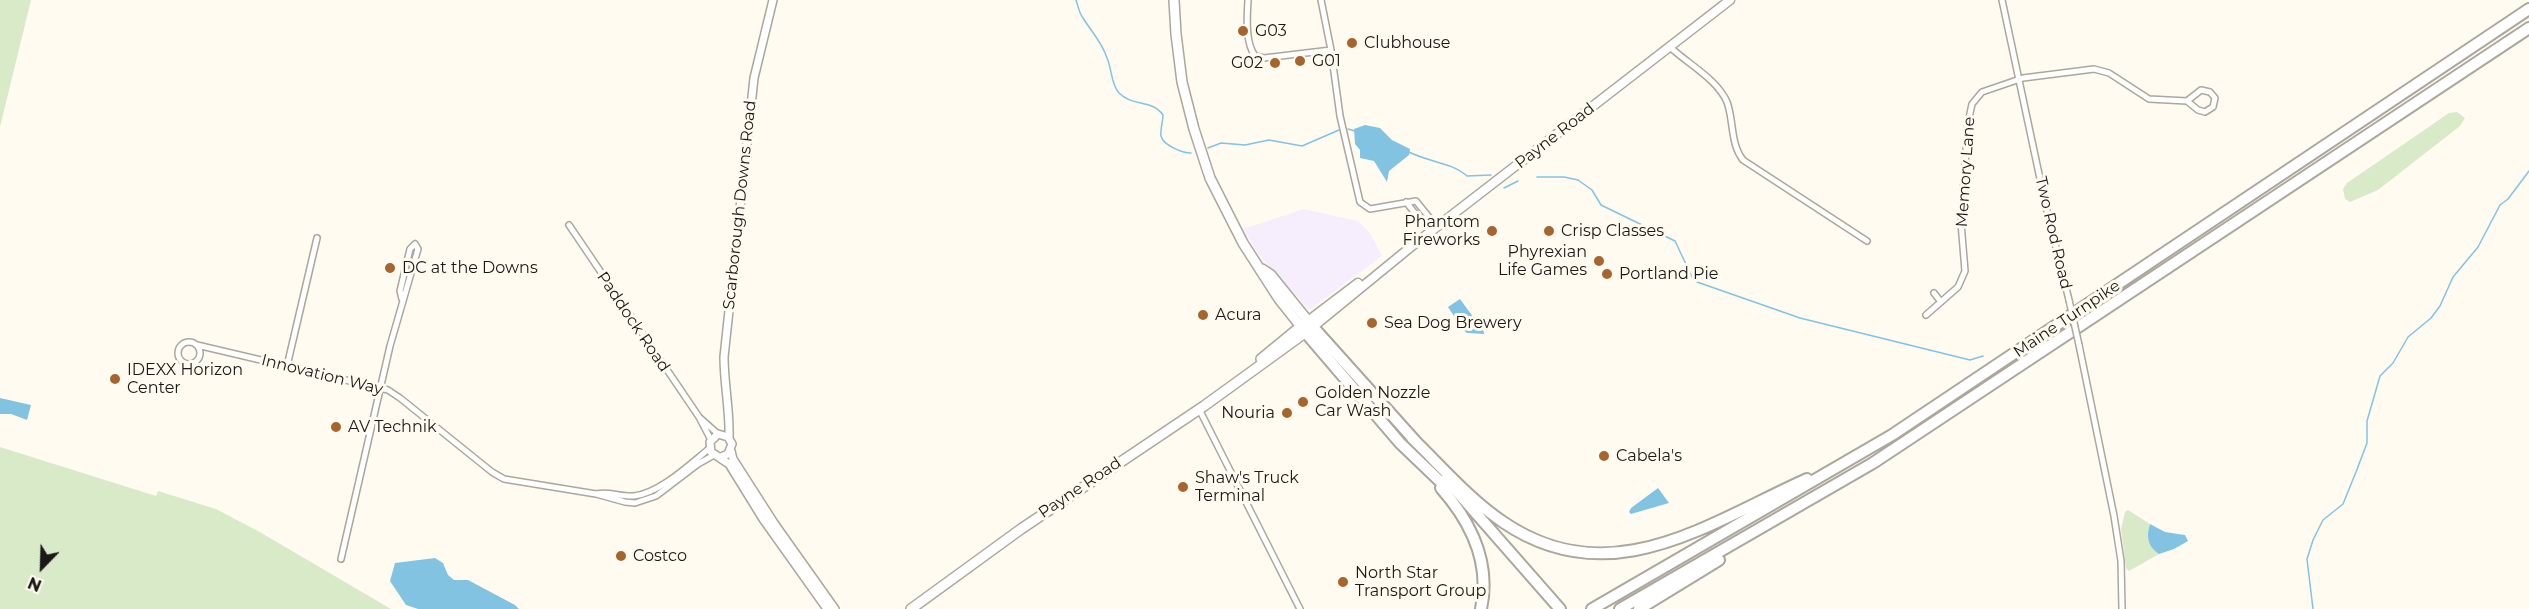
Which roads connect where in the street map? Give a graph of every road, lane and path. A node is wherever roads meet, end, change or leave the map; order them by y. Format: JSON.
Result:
{"nodes":[{"id":1,"x":773,"y":0,"type":"edge"},
{"id":2,"x":1174,"y":0,"type":"edge"},
{"id":3,"x":1248,"y":0,"type":"edge"},
{"id":4,"x":1322,"y":0,"type":"edge"},
{"id":5,"x":1730,"y":0,"type":"edge"},
{"id":6,"x":2002,"y":0,"type":"edge"},
{"id":7,"x":2529,"y":9,"type":"edge"},
{"id":8,"x":2529,"y":28,"type":"edge"},
{"id":9,"x":1670,"y":47,"type":"junction"},
{"id":10,"x":1331,"y":50,"type":"junction"},
{"id":11,"x":2019,"y":79,"type":"junction"},
{"id":12,"x":2187,"y":101,"type":"junction"},
{"id":13,"x":1406,"y":202,"type":"junction"},
{"id":14,"x":569,"y":225,"type":"dead end"},
{"id":15,"x":1433,"y":229,"type":"junction"},
{"id":16,"x":317,"y":238,"type":"dead end"},
{"id":17,"x":1867,"y":242,"type":"dead end"},
{"id":18,"x":1934,"y":293,"type":"dead end"},
{"id":19,"x":402,"y":300,"type":"junction"},
{"id":20,"x":1941,"y":302,"type":"junction"},
{"id":21,"x":1926,"y":315,"type":"dead end"},
{"id":22,"x":1307,"y":326,"type":"junction"},
{"id":23,"x":197,"y":345,"type":"junction"},
{"id":24,"x":287,"y":366,"type":"junction"},
{"id":25,"x":380,"y":388,"type":"junction"},
{"id":26,"x":1199,"y":409,"type":"junction"},
{"id":27,"x":699,"y":417,"type":"junction"},
{"id":28,"x":723,"y":435,"type":"junction"},
{"id":29,"x":1412,"y":438,"type":"junction"},
{"id":30,"x":1400,"y":443,"type":"junction"},
{"id":31,"x":710,"y":444,"type":"junction"},
{"id":32,"x":730,"y":451,"type":"junction"},
{"id":33,"x":1862,"y":454,"type":"junction"},
{"id":34,"x":718,"y":456,"type":"junction"},
{"id":35,"x":596,"y":494,"type":"junction"},
{"id":36,"x":1759,"y":529,"type":"junction"},
{"id":37,"x":341,"y":559,"type":"dead end"},
{"id":38,"x":827,"y":609,"type":"edge"},
{"id":39,"x":835,"y":609,"type":"edge"},
{"id":40,"x":911,"y":609,"type":"edge"},
{"id":41,"x":1300,"y":609,"type":"edge"},
{"id":42,"x":1480,"y":609,"type":"edge"},
{"id":43,"x":1558,"y":609,"type":"edge"},
{"id":44,"x":1592,"y":609,"type":"edge"},
{"id":45,"x":1620,"y":609,"type":"edge"},
{"id":46,"x":1639,"y":609,"type":"edge"},
{"id":47,"x":2122,"y":609,"type":"edge"}],
"edges":[{"from":1,"to":28,"type":"street","name":"Scarborough Downs Road"},
{"from":2,"to":22,"type":"main road"},
{"from":3,"to":10,"type":"street"},
{"from":4,"to":10,"type":"street"},
{"from":5,"to":9,"type":"main road","name":"Payne Road"},
{"from":6,"to":11,"type":"street","name":"Two Rod Road"},
{"from":7,"to":33,"type":"highway","name":"Maine Turnpike"},
{"from":8,"to":36,"type":"highway","name":"Maine Turnpike"},
{"from":9,"to":15,"type":"main road","name":"Payne Road"},
{"from":9,"to":17,"type":"street"},
{"from":10,"to":13,"type":"street"},
{"from":11,"to":12,"type":"street","name":"Memory Lane"},
{"from":11,"to":20,"type":"street","name":"Memory Lane"},
{"from":11,"to":47,"type":"street","name":"Two Rod Road","bridge":true},
{"from":12,"to":12,"type":"street"},
{"from":13,"to":15,"type":"street"},
{"from":13,"to":15,"type":"street"},
{"from":14,"to":27,"type":"street","name":"Paddock Road"},
{"from":15,"to":22,"type":"main road","name":"Payne Road"},
{"from":16,"to":24,"type":"street"},
{"from":18,"to":20,"type":"street"},
{"from":19,"to":19,"type":"street"},
{"from":19,"to":25,"type":"street"},
{"from":20,"to":21,"type":"street","name":"Memory Lane"},
{"from":22,"to":26,"type":"main road","name":"Payne Road"},
{"from":22,"to":29,"type":"highway"},
{"from":22,"to":30,"type":"highway"},
{"from":23,"to":23,"type":"street"},
{"from":23,"to":24,"type":"street","name":"Innovation Way"},
{"from":24,"to":25,"type":"street","name":"Innovation Way"},
{"from":25,"to":35,"type":"street","name":"Innovation Way"},
{"from":25,"to":37,"type":"street"},
{"from":26,"to":40,"type":"main road","name":"Payne Road"},
{"from":26,"to":41,"type":"street"},
{"from":27,"to":28,"type":"street","name":"Paddock Road"},
{"from":27,"to":31,"type":"street","name":"Paddock Road"},
{"from":28,"to":31,"type":"street"},
{"from":28,"to":32,"type":"street","name":"Scarborough Downs Road"},
{"from":29,"to":33,"type":"highway"},
{"from":29,"to":43,"type":"highway"},
{"from":30,"to":42,"type":"highway"},
{"from":30,"to":43,"type":"highway"},
{"from":31,"to":34,"type":"street"},
{"from":31,"to":35,"type":"street","name":"Innovation Way"},
{"from":32,"to":34,"type":"street"},
{"from":32,"to":39,"type":"street"},
{"from":33,"to":44,"type":"highway","name":"Maine Turnpike"},
{"from":34,"to":35,"type":"street","name":"Innovation Way"},
{"from":34,"to":38,"type":"street"},
{"from":36,"to":45,"type":"highway","name":"Maine Turnpike"},
{"from":36,"to":46,"type":"highway"}]}
